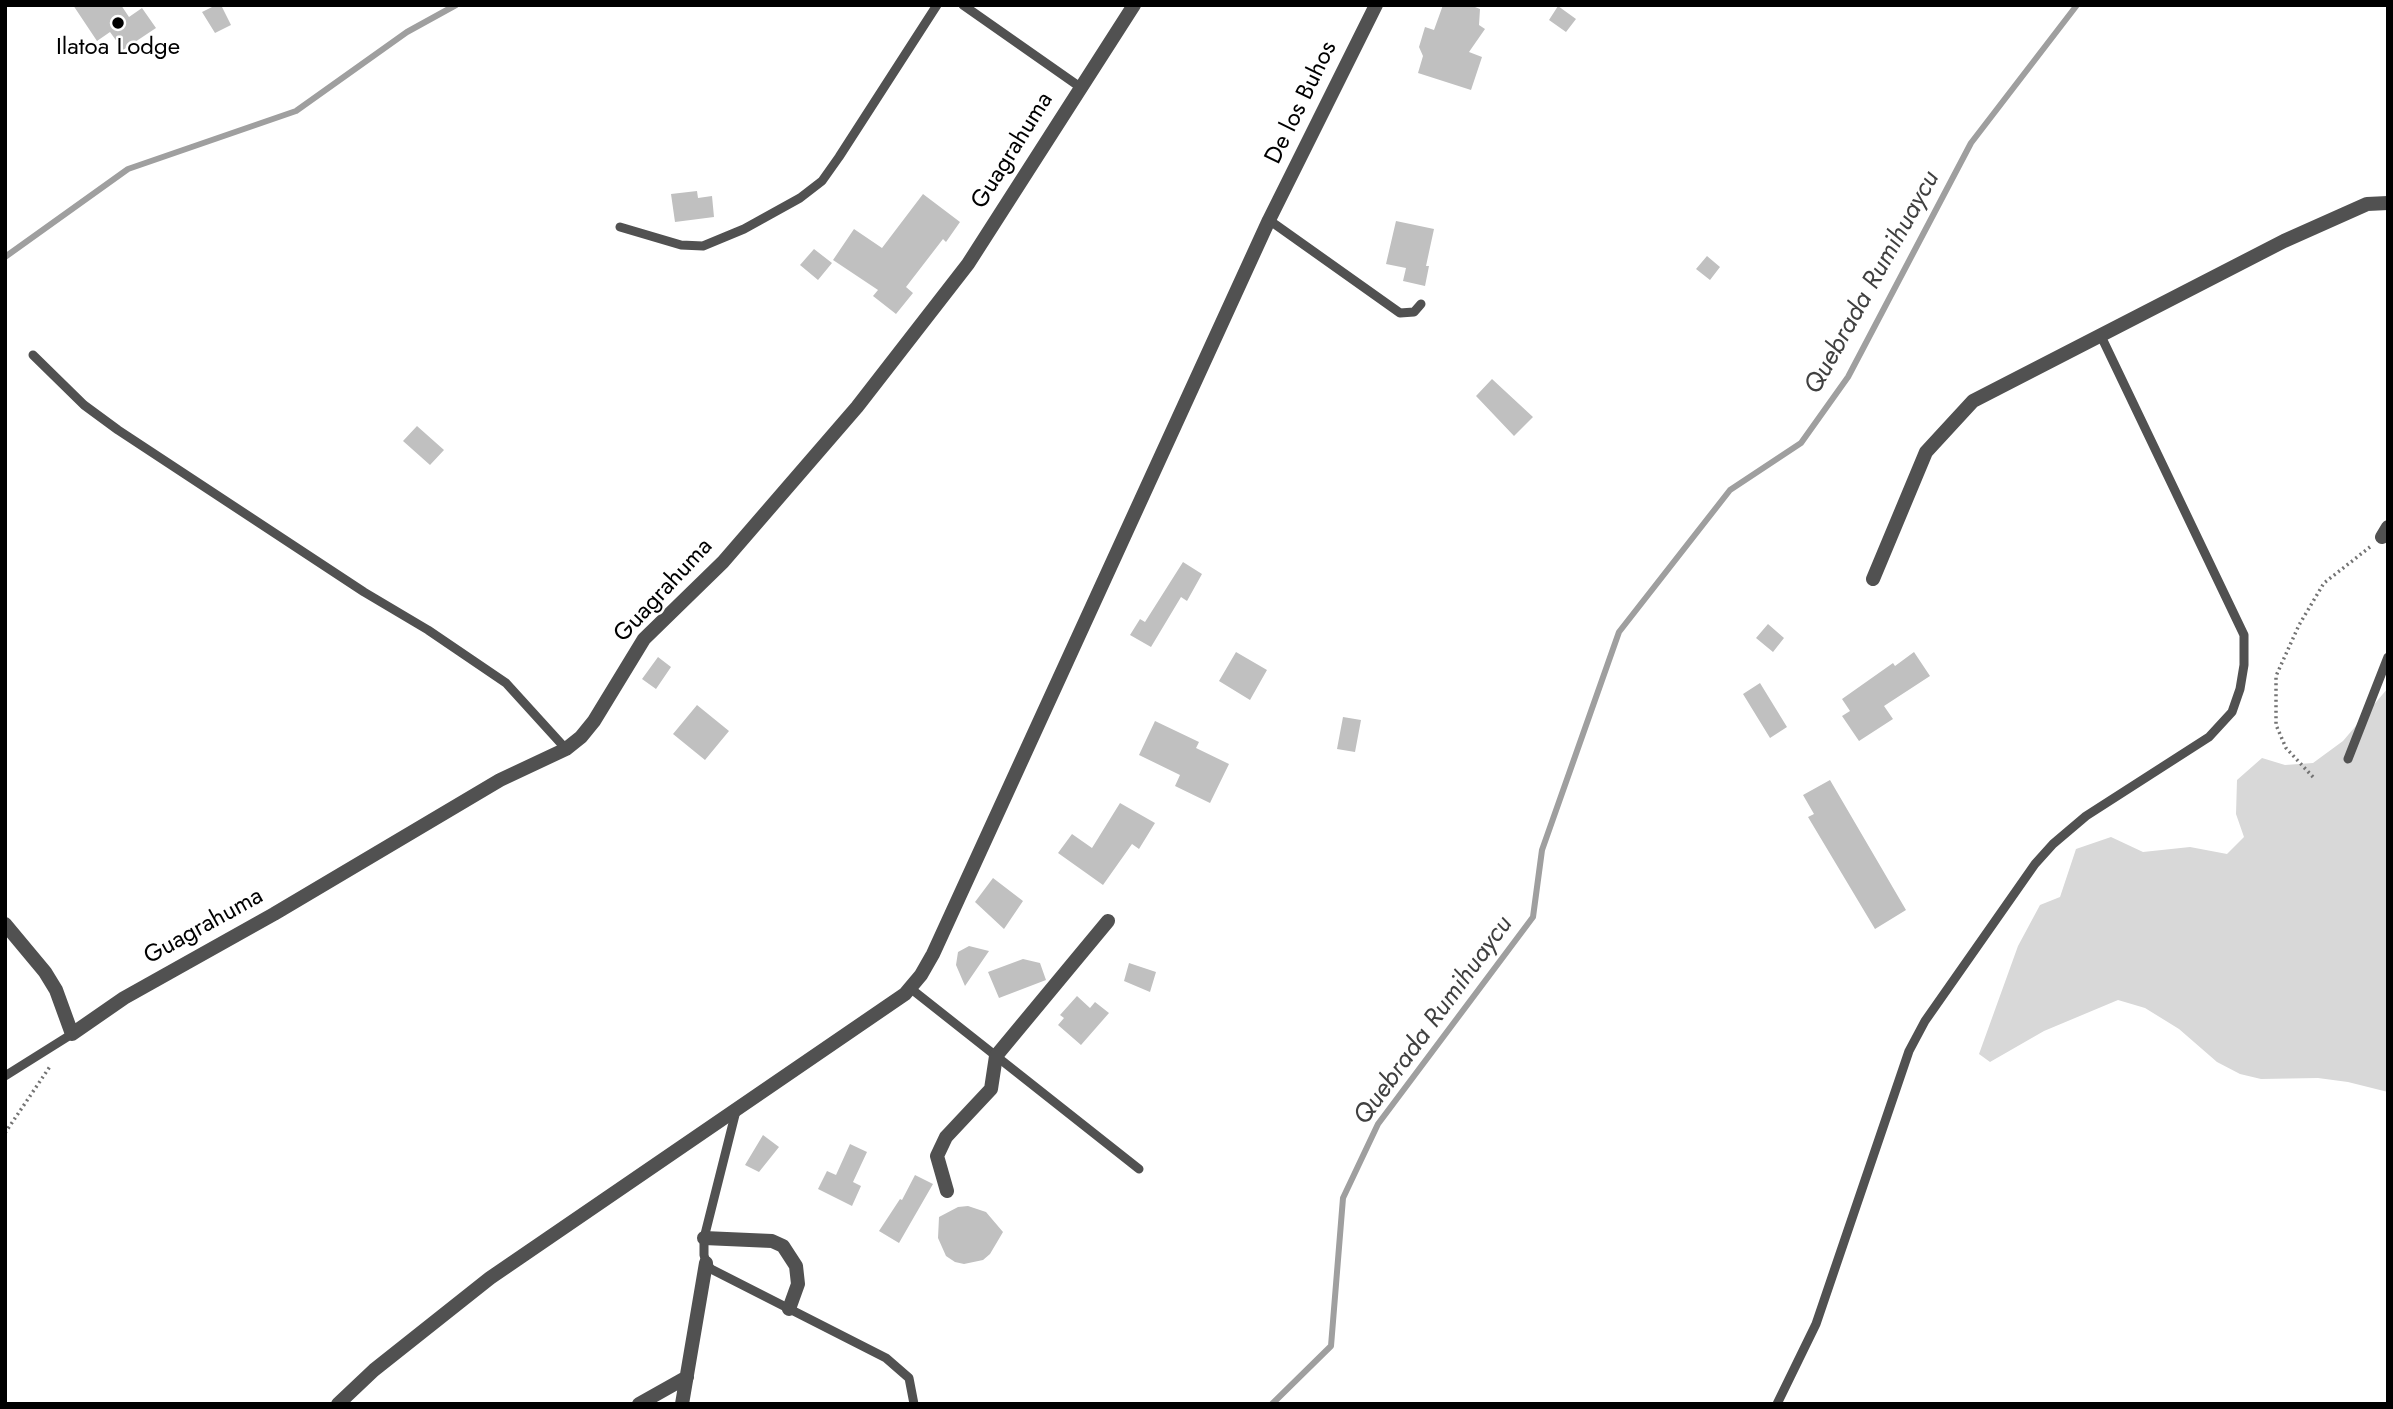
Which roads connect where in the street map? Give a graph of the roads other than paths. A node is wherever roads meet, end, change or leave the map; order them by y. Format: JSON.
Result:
{"nodes":[{"id":1,"x":937,"y":5,"type":"edge"},
{"id":2,"x":962,"y":5,"type":"edge"},
{"id":3,"x":1134,"y":5,"type":"edge"},
{"id":4,"x":1376,"y":5,"type":"edge"},
{"id":5,"x":1080,"y":87,"type":"junction"},
{"id":6,"x":2388,"y":203,"type":"edge"},
{"id":7,"x":1269,"y":220,"type":"junction"},
{"id":8,"x":620,"y":227,"type":"dead end"},
{"id":9,"x":1421,"y":304,"type":"dead end"},
{"id":10,"x":2100,"y":334,"type":"junction"},
{"id":11,"x":33,"y":355,"type":"dead end"},
{"id":12,"x":1873,"y":579,"type":"dead end"},
{"id":13,"x":2388,"y":657,"type":"edge"},
{"id":14,"x":566,"y":749,"type":"junction"},
{"id":15,"x":2348,"y":759,"type":"dead end"},
{"id":16,"x":1108,"y":921,"type":"dead end"},
{"id":17,"x":5,"y":924,"type":"edge"},
{"id":18,"x":910,"y":988,"type":"junction"},
{"id":19,"x":72,"y":1034,"type":"junction"},
{"id":20,"x":996,"y":1056,"type":"junction"},
{"id":21,"x":5,"y":1076,"type":"edge"},
{"id":22,"x":737,"y":1109,"type":"junction"},
{"id":23,"x":1139,"y":1169,"type":"dead end"},
{"id":24,"x":947,"y":1191,"type":"dead end"},
{"id":25,"x":704,"y":1238,"type":"junction"},
{"id":26,"x":706,"y":1264,"type":"junction"},
{"id":27,"x":789,"y":1309,"type":"junction"},
{"id":28,"x":687,"y":1377,"type":"junction"},
{"id":29,"x":338,"y":1404,"type":"edge"},
{"id":30,"x":639,"y":1404,"type":"edge"},
{"id":31,"x":682,"y":1404,"type":"edge"},
{"id":32,"x":914,"y":1404,"type":"edge"},
{"id":33,"x":1777,"y":1404,"type":"edge"}],
"edges":[{"from":1,"to":8,"type":"lane"},
{"from":2,"to":5,"type":"lane"},
{"from":3,"to":5,"type":"street","name":"Guagrahuma"},
{"from":4,"to":7,"type":"street","name":"De los Buhos"},
{"from":5,"to":14,"type":"street","name":"Guagrahuma"},
{"from":6,"to":10,"type":"street"},
{"from":7,"to":9,"type":"lane"},
{"from":7,"to":18,"type":"street","name":"De los Buhos"},
{"from":10,"to":12,"type":"street"},
{"from":10,"to":33,"type":"lane"},
{"from":11,"to":14,"type":"lane"},
{"from":13,"to":15,"type":"lane"},
{"from":14,"to":19,"type":"street","name":"Guagrahuma"},
{"from":16,"to":20,"type":"street"},
{"from":17,"to":19,"type":"street"},
{"from":18,"to":20,"type":"lane"},
{"from":18,"to":22,"type":"street"},
{"from":19,"to":21,"type":"lane"},
{"from":20,"to":23,"type":"lane"},
{"from":20,"to":24,"type":"street"},
{"from":22,"to":25,"type":"lane"},
{"from":22,"to":29,"type":"street"},
{"from":25,"to":26,"type":"lane"},
{"from":25,"to":27,"type":"street"},
{"from":26,"to":27,"type":"lane"},
{"from":26,"to":28,"type":"street"},
{"from":27,"to":32,"type":"lane"},
{"from":28,"to":30,"type":"street"},
{"from":28,"to":31,"type":"street"}]}
